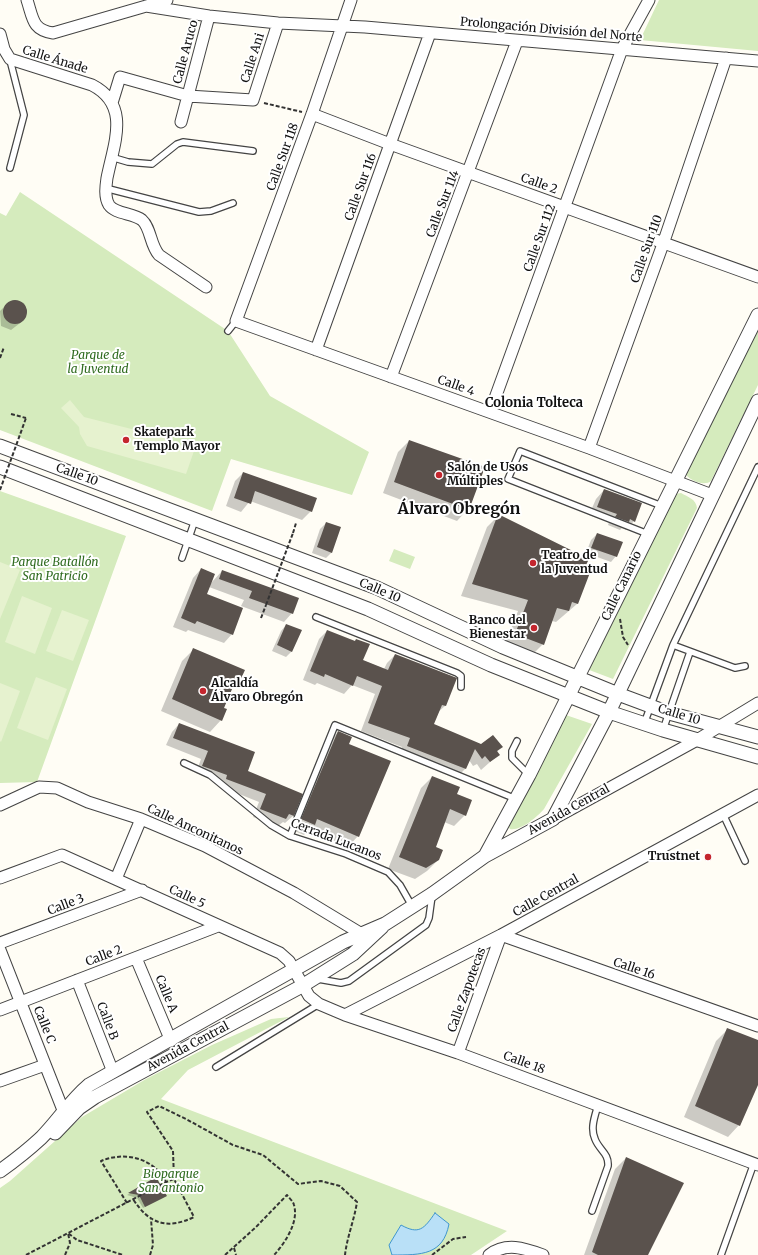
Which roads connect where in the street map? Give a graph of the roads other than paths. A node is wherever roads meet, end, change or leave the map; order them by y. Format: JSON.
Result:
{"nodes":[{"id":1,"x":27,"y":0,"type":"edge"},
{"id":2,"x":167,"y":0,"type":"edge"},
{"id":3,"x":350,"y":0,"type":"edge"},
{"id":4,"x":649,"y":0,"type":"edge"},
{"id":5,"x":146,"y":6,"type":"junction"},
{"id":6,"x":209,"y":16,"type":"junction"},
{"id":7,"x":278,"y":23,"type":"junction"},
{"id":8,"x":343,"y":26,"type":"junction"},
{"id":9,"x":430,"y":33,"type":"junction"},
{"id":10,"x":0,"y":34,"type":"edge"},
{"id":11,"x":517,"y":40,"type":"junction"},
{"id":12,"x":622,"y":49,"type":"junction"},
{"id":13,"x":726,"y":58,"type":"junction"},
{"id":14,"x":10,"y":59,"type":"junction"},
{"id":15,"x":758,"y":61,"type":"edge"},
{"id":16,"x":188,"y":96,"type":"junction"},
{"id":17,"x":112,"y":103,"type":"junction"},
{"id":18,"x":308,"y":113,"type":"junction"},
{"id":19,"x":180,"y":122,"type":"dead end"},
{"id":20,"x":390,"y":144,"type":"junction"},
{"id":21,"x":253,"y":151,"type":"dead end"},
{"id":22,"x":111,"y":157,"type":"junction"},
{"id":23,"x":10,"y":168,"type":"dead end"},
{"id":24,"x":469,"y":172,"type":"junction"},
{"id":25,"x":105,"y":188,"type":"junction"},
{"id":26,"x":233,"y":203,"type":"dead end"},
{"id":27,"x":564,"y":207,"type":"junction"},
{"id":28,"x":663,"y":244,"type":"junction"},
{"id":29,"x":758,"y":277,"type":"edge"},
{"id":30,"x":206,"y":287,"type":"dead end"},
{"id":31,"x":758,"y":315,"type":"edge"},
{"id":32,"x":236,"y":321,"type":"junction"},
{"id":33,"x":228,"y":331,"type":"dead end"},
{"id":34,"x":316,"y":350,"type":"junction"},
{"id":35,"x":391,"y":377,"type":"junction"},
{"id":36,"x":758,"y":401,"type":"edge"},
{"id":37,"x":490,"y":412,"type":"junction"},
{"id":38,"x":0,"y":446,"type":"edge"},
{"id":39,"x":589,"y":448,"type":"junction"},
{"id":40,"x":0,"y":467,"type":"edge"},
{"id":41,"x":758,"y":467,"type":"edge"},
{"id":42,"x":675,"y":480,"type":"junction"},
{"id":43,"x":712,"y":496,"type":"junction"},
{"id":44,"x":662,"y":506,"type":"junction"},
{"id":45,"x":196,"y":519,"type":"junction"},
{"id":46,"x":648,"y":534,"type":"junction"},
{"id":47,"x":189,"y":539,"type":"junction"},
{"id":48,"x":182,"y":558,"type":"dead end"},
{"id":49,"x":316,"y":617,"type":"dead end"},
{"id":50,"x":673,"y":645,"type":"junction"},
{"id":51,"x":690,"y":652,"type":"junction"},
{"id":52,"x":745,"y":666,"type":"dead end"},
{"id":53,"x":577,"y":678,"type":"junction"},
{"id":54,"x":461,"y":687,"type":"dead end"},
{"id":55,"x":618,"y":694,"type":"junction"},
{"id":56,"x":568,"y":697,"type":"junction"},
{"id":57,"x":758,"y":703,"type":"edge"},
{"id":58,"x":651,"y":706,"type":"junction"},
{"id":59,"x":609,"y":712,"type":"junction"},
{"id":60,"x":669,"y":713,"type":"junction"},
{"id":61,"x":644,"y":724,"type":"junction"},
{"id":62,"x":718,"y":726,"type":"junction"},
{"id":63,"x":663,"y":730,"type":"junction"},
{"id":64,"x":758,"y":737,"type":"edge"},
{"id":65,"x":697,"y":740,"type":"junction"},
{"id":66,"x":517,"y":741,"type":"dead end"},
{"id":67,"x":758,"y":757,"type":"edge"},
{"id":68,"x":184,"y":763,"type":"dead end"},
{"id":69,"x":529,"y":775,"type":"junction"},
{"id":70,"x":758,"y":795,"type":"edge"},
{"id":71,"x":516,"y":799,"type":"junction"},
{"id":72,"x":0,"y":805,"type":"edge"},
{"id":73,"x":723,"y":814,"type":"junction"},
{"id":74,"x":141,"y":819,"type":"junction"},
{"id":75,"x":553,"y":819,"type":"junction"},
{"id":76,"x":290,"y":836,"type":"junction"},
{"id":77,"x":485,"y":856,"type":"junction"},
{"id":78,"x":745,"y":861,"type":"dead end"},
{"id":79,"x":0,"y":878,"type":"edge"},
{"id":80,"x":116,"y":879,"type":"junction"},
{"id":81,"x":142,"y":890,"type":"junction"},
{"id":82,"x":432,"y":894,"type":"junction"},
{"id":83,"x":412,"y":906,"type":"junction"},
{"id":84,"x":218,"y":926,"type":"junction"},
{"id":85,"x":501,"y":935,"type":"junction"},
{"id":86,"x":364,"y":937,"type":"junction"},
{"id":87,"x":0,"y":943,"type":"edge"},
{"id":88,"x":0,"y":950,"type":"edge"},
{"id":89,"x":136,"y":958,"type":"junction"},
{"id":90,"x":295,"y":970,"type":"junction"},
{"id":91,"x":315,"y":978,"type":"junction"},
{"id":92,"x":77,"y":980,"type":"junction"},
{"id":93,"x":302,"y":986,"type":"junction"},
{"id":94,"x":21,"y":1002,"type":"junction"},
{"id":95,"x":319,"y":1004,"type":"junction"},
{"id":96,"x":0,"y":1010,"type":"edge"},
{"id":97,"x":345,"y":1015,"type":"junction"},
{"id":98,"x":758,"y":1026,"type":"edge"},
{"id":99,"x":171,"y":1040,"type":"junction"},
{"id":100,"x":458,"y":1053,"type":"junction"},
{"id":101,"x":45,"y":1065,"type":"junction"},
{"id":102,"x":216,"y":1067,"type":"dead end"},
{"id":103,"x":113,"y":1072,"type":"junction"},
{"id":104,"x":0,"y":1082,"type":"edge"},
{"id":105,"x":598,"y":1105,"type":"junction"},
{"id":106,"x":63,"y":1110,"type":"junction"},
{"id":107,"x":756,"y":1164,"type":"edge"},
{"id":108,"x":0,"y":1171,"type":"edge"},
{"id":109,"x":0,"y":1181,"type":"edge"},
{"id":110,"x":592,"y":1211,"type":"dead end"},
{"id":111,"x":489,"y":1255,"type":"edge"},
{"id":112,"x":543,"y":1255,"type":"edge"},
{"id":113,"x":721,"y":1255,"type":"edge"}],
"edges":[{"from":1,"to":5,"type":"street"},
{"from":2,"to":5,"type":"street"},
{"from":3,"to":8,"type":"street","name":"Calle Sur 118"},
{"from":4,"to":12,"type":"street","name":"Calle Sur 112"},
{"from":5,"to":6,"type":"street","name":"Prolongación División del Norte"},
{"from":6,"to":7,"type":"street","name":"Prolongación División del Norte"},
{"from":6,"to":16,"type":"street","name":"Calle Aruco"},
{"from":7,"to":8,"type":"street","name":"Prolongación División del Norte"},
{"from":7,"to":16,"type":"street","name":"Calle Ani"},
{"from":8,"to":9,"type":"street","name":"Prolongación División del Norte"},
{"from":8,"to":18,"type":"street","name":"Calle Sur 118"},
{"from":9,"to":11,"type":"street","name":"Prolongación División del Norte"},
{"from":9,"to":20,"type":"street","name":"Calle Sur 116"},
{"from":10,"to":14,"type":"street","name":"Calle Ánade"},
{"from":11,"to":12,"type":"street","name":"Prolongación División del Norte"},
{"from":11,"to":24,"type":"street","name":"Calle Sur 114"},
{"from":12,"to":13,"type":"street","name":"Prolongación División del Norte"},
{"from":12,"to":27,"type":"street","name":"Calle Sur 112"},
{"from":13,"to":15,"type":"street","name":"Prolongación División del Norte"},
{"from":13,"to":28,"type":"street","name":"Calle Sur 110"},
{"from":14,"to":17,"type":"street","name":"Calle Ánade"},
{"from":14,"to":23,"type":"lane"},
{"from":16,"to":17,"type":"street"},
{"from":16,"to":19,"type":"street","name":"Calle Aruco"},
{"from":17,"to":22,"type":"street"},
{"from":18,"to":20,"type":"street","name":"Calle 2"},
{"from":18,"to":32,"type":"street","name":"Calle Sur 118"},
{"from":20,"to":24,"type":"street","name":"Calle 2"},
{"from":20,"to":34,"type":"street","name":"Calle Sur 116"},
{"from":21,"to":22,"type":"lane"},
{"from":22,"to":25,"type":"street"},
{"from":24,"to":27,"type":"street","name":"Calle 2"},
{"from":24,"to":35,"type":"street","name":"Calle Sur 114"},
{"from":25,"to":26,"type":"lane"},
{"from":25,"to":30,"type":"street"},
{"from":27,"to":28,"type":"street","name":"Calle 2"},
{"from":27,"to":37,"type":"street","name":"Calle Sur 112"},
{"from":28,"to":29,"type":"street","name":"Calle 2"},
{"from":28,"to":39,"type":"street","name":"Calle Sur 110"},
{"from":31,"to":42,"type":"street","name":"Calle Canario"},
{"from":32,"to":33,"type":"lane"},
{"from":32,"to":34,"type":"street","name":"Calle 4"},
{"from":34,"to":35,"type":"street","name":"Calle 4"},
{"from":35,"to":37,"type":"street","name":"Calle 4"},
{"from":36,"to":43,"type":"street"},
{"from":37,"to":39,"type":"street","name":"Calle 4"},
{"from":38,"to":45,"type":"street","name":"Calle 10"},
{"from":39,"to":42,"type":"street","name":"Calle 4"},
{"from":40,"to":47,"type":"street","name":"Calle 10"},
{"from":41,"to":50,"type":"lane"},
{"from":42,"to":43,"type":"street","name":"Calle 4"},
{"from":42,"to":44,"type":"street","name":"Calle Canario"},
{"from":43,"to":55,"type":"street"},
{"from":44,"to":46,"type":"street","name":"Calle Canario"},
{"from":44,"to":46,"type":"lane"},
{"from":45,"to":47,"type":"lane"},
{"from":45,"to":53,"type":"street","name":"Calle 10"},
{"from":46,"to":53,"type":"street","name":"Calle Canario"},
{"from":47,"to":48,"type":"lane"},
{"from":47,"to":56,"type":"street","name":"Calle 10"},
{"from":49,"to":54,"type":"lane"},
{"from":50,"to":51,"type":"lane"},
{"from":50,"to":58,"type":"lane"},
{"from":51,"to":52,"type":"lane"},
{"from":51,"to":60,"type":"lane"},
{"from":53,"to":55,"type":"street","name":"Calle 10"},
{"from":53,"to":56,"type":"street","name":"Calle Canario"},
{"from":55,"to":58,"type":"street","name":"Calle 10"},
{"from":55,"to":59,"type":"street"},
{"from":56,"to":59,"type":"street","name":"Calle 10"},
{"from":56,"to":69,"type":"street","name":"Calle Canario"},
{"from":57,"to":62,"type":"street","name":"Avenida Central"},
{"from":58,"to":60,"type":"street","name":"Calle 10"},
{"from":58,"to":61,"type":"lane"},
{"from":59,"to":61,"type":"street","name":"Calle 10"},
{"from":59,"to":75,"type":"street"},
{"from":60,"to":62,"type":"street","name":"Calle 10"},
{"from":60,"to":63,"type":"lane"},
{"from":61,"to":63,"type":"street","name":"Calle 10"},
{"from":62,"to":64,"type":"street","name":"Calle 10"},
{"from":62,"to":65,"type":"street","name":"Avenida Central"},
{"from":63,"to":65,"type":"street","name":"Calle 10"},
{"from":65,"to":67,"type":"street","name":"Calle 10"},
{"from":65,"to":75,"type":"street","name":"Avenida Central"},
{"from":66,"to":69,"type":"lane"},
{"from":68,"to":76,"type":"lane","name":"Cerrada Lucanos"},
{"from":69,"to":71,"type":"street","name":"Calle Canario"},
{"from":70,"to":73,"type":"street","name":"Calle Central"},
{"from":71,"to":76,"type":"lane"},
{"from":71,"to":77,"type":"street","name":"Calle Canario"},
{"from":72,"to":74,"type":"street","name":"Calle Anconitanos"},
{"from":73,"to":78,"type":"lane"},
{"from":73,"to":85,"type":"street","name":"Calle Central"},
{"from":74,"to":80,"type":"street"},
{"from":74,"to":86,"type":"street","name":"Calle Anconitanos"},
{"from":75,"to":77,"type":"street","name":"Avenida Central"},
{"from":76,"to":83,"type":"lane","name":"Cerrada Lucanos"},
{"from":77,"to":82,"type":"street","name":"Avenida Central"},
{"from":79,"to":80,"type":"street","name":"Calle 5"},
{"from":80,"to":81,"type":"street","name":"Calle 5"},
{"from":81,"to":84,"type":"street","name":"Calle 5"},
{"from":81,"to":87,"type":"street","name":"Calle 3"},
{"from":82,"to":83,"type":"street","name":"Avenida Central"},
{"from":82,"to":91,"type":"lane"},
{"from":83,"to":86,"type":"street","name":"Avenida Central"},
{"from":84,"to":89,"type":"street","name":"Calle 2"},
{"from":84,"to":90,"type":"street","name":"Calle 5"},
{"from":85,"to":97,"type":"street","name":"Calle Central"},
{"from":85,"to":98,"type":"street","name":"Calle 16"},
{"from":85,"to":100,"type":"street","name":"Calle Zapotecas"},
{"from":86,"to":90,"type":"street","name":"Avenida Central"},
{"from":86,"to":91,"type":"street","name":"Avenida Central"},
{"from":88,"to":94,"type":"street","name":"Calle C"},
{"from":89,"to":92,"type":"street","name":"Calle 2"},
{"from":89,"to":99,"type":"street","name":"Calle A"},
{"from":90,"to":93,"type":"street","name":"Calle 18"},
{"from":90,"to":99,"type":"street","name":"Avenida Central"},
{"from":91,"to":93,"type":"street","name":"Avenida Central"},
{"from":92,"to":94,"type":"street","name":"Calle 2"},
{"from":92,"to":103,"type":"street","name":"Calle B"},
{"from":93,"to":95,"type":"street","name":"Calle 18"},
{"from":93,"to":109,"type":"street","name":"Avenida Central"},
{"from":94,"to":96,"type":"street","name":"Calle 2"},
{"from":94,"to":101,"type":"street","name":"Calle C"},
{"from":95,"to":97,"type":"street","name":"Calle 18"},
{"from":95,"to":102,"type":"lane"},
{"from":97,"to":100,"type":"street","name":"Calle 18"},
{"from":99,"to":103,"type":"street","name":"Avenida Central"},
{"from":100,"to":105,"type":"street","name":"Calle 18"},
{"from":101,"to":104,"type":"street"},
{"from":101,"to":106,"type":"street","name":"Calle C"},
{"from":103,"to":106,"type":"street","name":"Avenida Central"},
{"from":105,"to":107,"type":"street","name":"Calle 18"},
{"from":105,"to":110,"type":"lane"},
{"from":106,"to":108,"type":"street","name":"Avenida Central"},
{"from":107,"to":113,"type":"lane"},
{"from":111,"to":112,"type":"street"}]}
